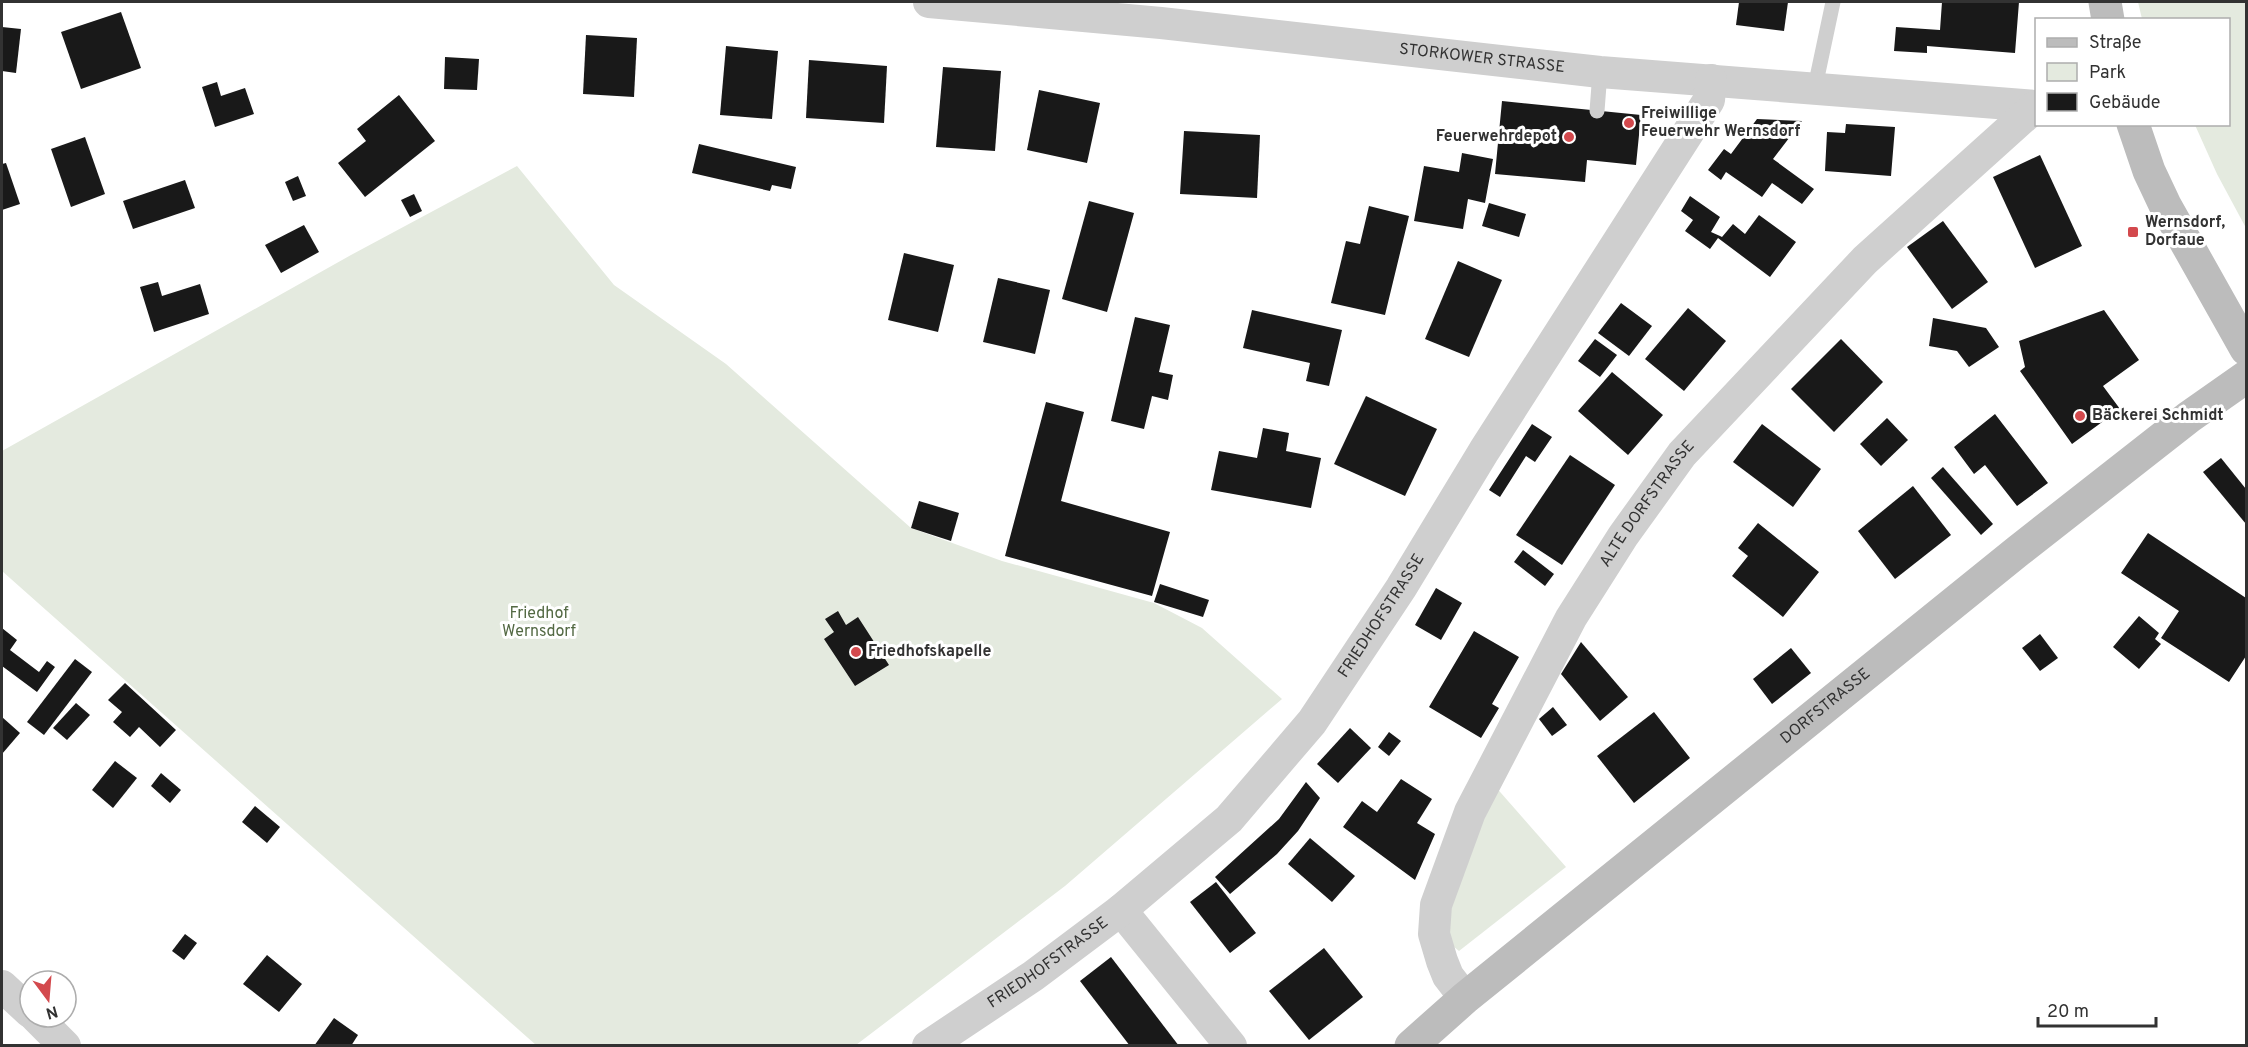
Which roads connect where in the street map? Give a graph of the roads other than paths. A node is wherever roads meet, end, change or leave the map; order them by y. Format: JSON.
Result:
{"nodes":[{"id":1,"x":929,"y":2,"type":"edge"},
{"id":2,"x":1833,"y":2,"type":"edge"},
{"id":3,"x":2105,"y":2,"type":"edge"},
{"id":4,"x":1056,"y":7,"type":"edge"},
{"id":5,"x":2108,"y":18,"type":"edge"},
{"id":6,"x":1600,"y":72,"type":"junction"},
{"id":7,"x":1711,"y":80,"type":"junction"},
{"id":8,"x":1815,"y":87,"type":"junction"},
{"id":9,"x":2035,"y":106,"type":"edge"},
{"id":10,"x":2035,"y":107,"type":"edge"},
{"id":11,"x":1597,"y":111,"type":"dead end"},
{"id":12,"x":2134,"y":126,"type":"edge"},
{"id":13,"x":2247,"y":349,"type":"edge"},
{"id":14,"x":2247,"y":377,"type":"edge"},
{"id":15,"x":1121,"y":910,"type":"junction"},
{"id":16,"x":2,"y":986,"type":"edge"},
{"id":17,"x":1465,"y":998,"type":"junction"},
{"id":18,"x":18,"y":1001,"type":"edge"},
{"id":19,"x":48,"y":1029,"type":"edge"},
{"id":20,"x":65,"y":1046,"type":"edge"},
{"id":21,"x":928,"y":1046,"type":"edge"},
{"id":22,"x":1231,"y":1046,"type":"edge"},
{"id":23,"x":1411,"y":1046,"type":"edge"}],
"edges":[{"from":1,"to":4,"type":"street","name":"STORKOWER STRASSE"},
{"from":2,"to":8,"type":"lane"},
{"from":3,"to":5,"type":"main road"},
{"from":4,"to":6,"type":"street","name":"STORKOWER STRASSE"},
{"from":6,"to":7,"type":"street","name":"STORKOWER STRASSE"},
{"from":6,"to":11,"type":"lane"},
{"from":7,"to":8,"type":"street","name":"STORKOWER STRASSE"},
{"from":7,"to":15,"type":"street","name":"FRIEDHOFSTRASSE"},
{"from":8,"to":9,"type":"street","name":"STORKOWER STRASSE"},
{"from":10,"to":17,"type":"street","name":"ALTE DORFSTRASSE"},
{"from":12,"to":13,"type":"main road"},
{"from":14,"to":17,"type":"main road","name":"DORFSTRASSE"},
{"from":15,"to":21,"type":"street","name":"FRIEDHOFSTRASSE"},
{"from":15,"to":22,"type":"street"},
{"from":16,"to":18,"type":"street"},
{"from":17,"to":23,"type":"main road","name":"DORFSTRASSE"},
{"from":19,"to":20,"type":"street"}]}
